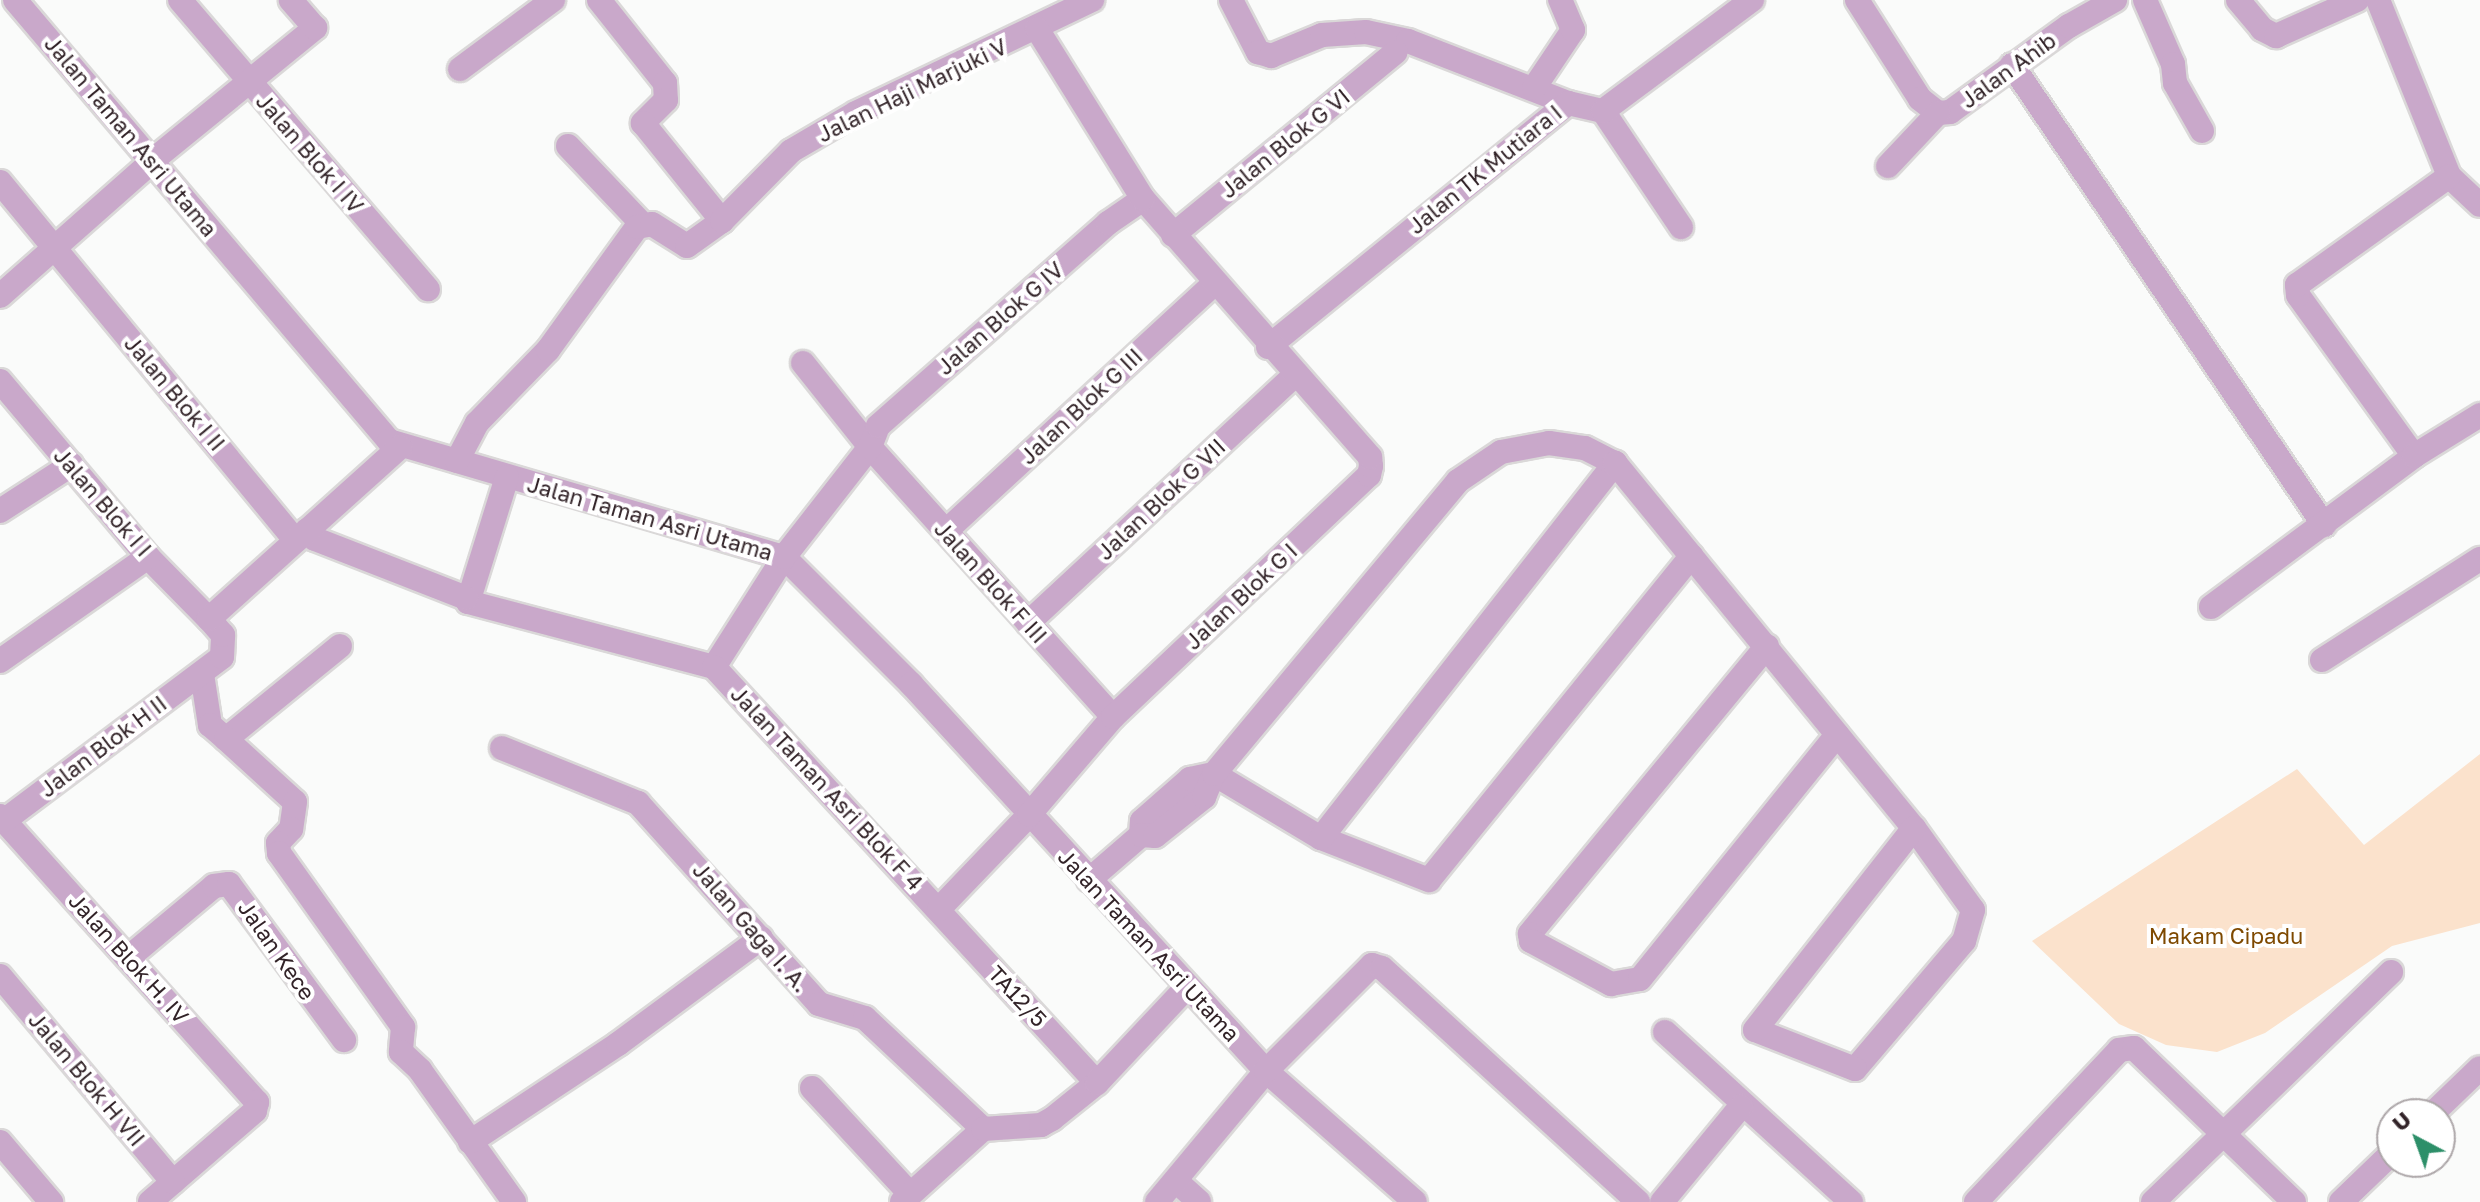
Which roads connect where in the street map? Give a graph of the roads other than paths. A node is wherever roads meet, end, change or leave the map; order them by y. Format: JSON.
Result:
{"nodes":[{"id":1,"x":15,"y":0,"type":"edge"},
{"id":2,"x":180,"y":0,"type":"edge"},
{"id":3,"x":291,"y":0,"type":"edge"},
{"id":4,"x":553,"y":0,"type":"edge"},
{"id":5,"x":599,"y":0,"type":"edge"},
{"id":6,"x":1092,"y":0,"type":"edge"},
{"id":7,"x":1231,"y":0,"type":"edge"},
{"id":8,"x":1560,"y":0,"type":"edge"},
{"id":9,"x":1752,"y":0,"type":"edge"},
{"id":10,"x":1857,"y":0,"type":"edge"},
{"id":11,"x":2113,"y":0,"type":"edge"},
{"id":12,"x":2145,"y":0,"type":"edge"},
{"id":13,"x":2238,"y":0,"type":"edge"},
{"id":14,"x":2357,"y":0,"type":"edge"},
{"id":15,"x":2378,"y":0,"type":"edge"},
{"id":16,"x":1037,"y":29,"type":"junction"},
{"id":17,"x":1396,"y":52,"type":"dead end"},
{"id":18,"x":2012,"y":65,"type":"junction"},
{"id":19,"x":460,"y":69,"type":"dead end"},
{"id":20,"x":248,"y":82,"type":"junction"},
{"id":21,"x":1534,"y":88,"type":"junction"},
{"id":22,"x":1568,"y":103,"type":"junction"},
{"id":23,"x":1603,"y":111,"type":"junction"},
{"id":24,"x":1938,"y":113,"type":"junction"},
{"id":25,"x":2202,"y":131,"type":"dead end"},
{"id":26,"x":568,"y":146,"type":"dead end"},
{"id":27,"x":152,"y":162,"type":"junction"},
{"id":28,"x":1888,"y":166,"type":"dead end"},
{"id":29,"x":2449,"y":176,"type":"junction"},
{"id":30,"x":0,"y":182,"type":"edge"},
{"id":31,"x":1143,"y":199,"type":"junction"},
{"id":32,"x":2480,"y":205,"type":"edge"},
{"id":33,"x":722,"y":221,"type":"junction"},
{"id":34,"x":642,"y":224,"type":"junction"},
{"id":35,"x":1681,"y":227,"type":"dead end"},
{"id":36,"x":1173,"y":235,"type":"junction"},
{"id":37,"x":53,"y":247,"type":"junction"},
{"id":38,"x":1216,"y":282,"type":"junction"},
{"id":39,"x":428,"y":289,"type":"dead end"},
{"id":40,"x":0,"y":296,"type":"edge"},
{"id":41,"x":1268,"y":347,"type":"junction"},
{"id":42,"x":803,"y":363,"type":"dead end"},
{"id":43,"x":1295,"y":375,"type":"junction"},
{"id":44,"x":0,"y":381,"type":"edge"},
{"id":45,"x":2480,"y":415,"type":"edge"},
{"id":46,"x":400,"y":447,"type":"junction"},
{"id":47,"x":870,"y":447,"type":"junction"},
{"id":48,"x":2414,"y":456,"type":"junction"},
{"id":49,"x":457,"y":461,"type":"junction"},
{"id":50,"x":1615,"y":463,"type":"junction"},
{"id":51,"x":71,"y":465,"type":"junction"},
{"id":52,"x":507,"y":477,"type":"junction"},
{"id":53,"x":0,"y":511,"type":"edge"},
{"id":54,"x":2324,"y":525,"type":"junction"},
{"id":55,"x":946,"y":531,"type":"junction"},
{"id":56,"x":302,"y":535,"type":"junction"},
{"id":57,"x":791,"y":548,"type":"junction"},
{"id":58,"x":1691,"y":556,"type":"junction"},
{"id":59,"x":148,"y":557,"type":"junction"},
{"id":60,"x":2480,"y":559,"type":"edge"},
{"id":61,"x":469,"y":601,"type":"junction"},
{"id":62,"x":2211,"y":607,"type":"dead end"},
{"id":63,"x":209,"y":619,"type":"junction"},
{"id":64,"x":1028,"y":623,"type":"junction"},
{"id":65,"x":340,"y":646,"type":"dead end"},
{"id":66,"x":1767,"y":646,"type":"junction"},
{"id":67,"x":2322,"y":660,"type":"dead end"},
{"id":68,"x":0,"y":661,"type":"edge"},
{"id":69,"x":714,"y":667,"type":"junction"},
{"id":70,"x":202,"y":674,"type":"junction"},
{"id":71,"x":1113,"y":717,"type":"junction"},
{"id":72,"x":1837,"y":735,"type":"junction"},
{"id":73,"x":226,"y":739,"type":"junction"},
{"id":74,"x":502,"y":748,"type":"dead end"},
{"id":75,"x":1214,"y":774,"type":"junction"},
{"id":76,"x":1035,"y":822,"type":"junction"},
{"id":77,"x":4,"y":823,"type":"edge"},
{"id":78,"x":1914,"y":828,"type":"junction"},
{"id":79,"x":1321,"y":838,"type":"junction"},
{"id":80,"x":1089,"y":880,"type":"junction"},
{"id":81,"x":939,"y":909,"type":"junction"},
{"id":82,"x":761,"y":938,"type":"junction"},
{"id":83,"x":128,"y":958,"type":"junction"},
{"id":84,"x":2391,"y":972,"type":"dead end"},
{"id":85,"x":0,"y":976,"type":"edge"},
{"id":86,"x":1187,"y":987,"type":"junction"},
{"id":87,"x":1665,"y":1032,"type":"dead end"},
{"id":88,"x":344,"y":1040,"type":"dead end"},
{"id":89,"x":2480,"y":1068,"type":"edge"},
{"id":90,"x":1266,"y":1071,"type":"junction"},
{"id":91,"x":1097,"y":1083,"type":"junction"},
{"id":92,"x":812,"y":1088,"type":"dead end"},
{"id":93,"x":2449,"y":1098,"type":"edge"},
{"id":94,"x":1741,"y":1106,"type":"junction"},
{"id":95,"x":983,"y":1129,"type":"junction"},
{"id":96,"x":2222,"y":1132,"type":"junction"},
{"id":97,"x":0,"y":1142,"type":"edge"},
{"id":98,"x":470,"y":1142,"type":"junction"},
{"id":99,"x":2376,"y":1168,"type":"edge"},
{"id":100,"x":1176,"y":1181,"type":"junction"},
{"id":101,"x":173,"y":1182,"type":"junction"},
{"id":102,"x":906,"y":1198,"type":"edge"},
{"id":103,"x":51,"y":1202,"type":"edge"},
{"id":104,"x":150,"y":1202,"type":"edge"},
{"id":105,"x":514,"y":1202,"type":"edge"},
{"id":106,"x":1157,"y":1202,"type":"edge"},
{"id":107,"x":1199,"y":1202,"type":"edge"},
{"id":108,"x":1415,"y":1202,"type":"edge"},
{"id":109,"x":1638,"y":1202,"type":"edge"},
{"id":110,"x":1662,"y":1202,"type":"edge"},
{"id":111,"x":1851,"y":1202,"type":"edge"},
{"id":112,"x":1976,"y":1202,"type":"edge"},
{"id":113,"x":2153,"y":1202,"type":"edge"},
{"id":114,"x":2294,"y":1202,"type":"edge"},
{"id":115,"x":2341,"y":1202,"type":"edge"}],
"edges":[{"from":1,"to":27,"type":"street","name":"Jalan Taman Asri Utama"},
{"from":2,"to":20,"type":"street"},
{"from":3,"to":20,"type":"street","name":"Jalan Blok I IV"},
{"from":4,"to":19,"type":"street"},
{"from":5,"to":33,"type":"street"},
{"from":6,"to":16,"type":"street","name":"Jalan Haji Marjuki V"},
{"from":7,"to":21,"type":"street"},
{"from":8,"to":21,"type":"street"},
{"from":9,"to":23,"type":"street"},
{"from":10,"to":24,"type":"street","name":"Jalan Ahib"},
{"from":11,"to":18,"type":"street","name":"Jalan Ahib"},
{"from":12,"to":25,"type":"street"},
{"from":13,"to":14,"type":"street"},
{"from":15,"to":29,"type":"street"},
{"from":16,"to":31,"type":"street"},
{"from":16,"to":33,"type":"street","name":"Jalan Haji Marjuki V"},
{"from":17,"to":36,"type":"street","name":"Jalan Blok G VI"},
{"from":18,"to":24,"type":"street","name":"Jalan Ahib"},
{"from":18,"to":54,"type":"street"},
{"from":20,"to":27,"type":"street"},
{"from":20,"to":39,"type":"street","name":"Jalan Blok I IV"},
{"from":21,"to":22,"type":"street"},
{"from":22,"to":23,"type":"street","name":"Jalan TK Mutiara I"},
{"from":22,"to":41,"type":"street","name":"Jalan TK Mutiara I"},
{"from":23,"to":35,"type":"street"},
{"from":24,"to":28,"type":"street"},
{"from":26,"to":34,"type":"street"},
{"from":27,"to":37,"type":"street"},
{"from":27,"to":46,"type":"street","name":"Jalan Taman Asri Utama"},
{"from":29,"to":32,"type":"street"},
{"from":29,"to":48,"type":"street"},
{"from":30,"to":37,"type":"street","name":"Jalan Blok I II"},
{"from":31,"to":36,"type":"street"},
{"from":31,"to":47,"type":"street","name":"Jalan Blok G IV"},
{"from":33,"to":34,"type":"street","name":"Jalan Haji Marjuki V"},
{"from":34,"to":49,"type":"street"},
{"from":36,"to":38,"type":"street"},
{"from":37,"to":40,"type":"street"},
{"from":37,"to":56,"type":"street","name":"Jalan Blok I II"},
{"from":38,"to":41,"type":"street"},
{"from":38,"to":55,"type":"street","name":"Jalan Blok G III"},
{"from":41,"to":43,"type":"street"},
{"from":42,"to":47,"type":"street","name":"Jalan Blok F III"},
{"from":43,"to":64,"type":"street","name":"Jalan Blok G VII"},
{"from":43,"to":71,"type":"street","name":"Jalan Blok G I"},
{"from":44,"to":51,"type":"street","name":"Jalan Blok I I"},
{"from":45,"to":48,"type":"street"},
{"from":46,"to":49,"type":"street","name":"Jalan Taman Asri Utama"},
{"from":46,"to":56,"type":"street"},
{"from":47,"to":55,"type":"street","name":"Jalan Blok F III"},
{"from":47,"to":57,"type":"street","name":"Jalan Blok G IV"},
{"from":48,"to":54,"type":"street"},
{"from":49,"to":52,"type":"street","name":"Jalan Taman Asri Utama"},
{"from":50,"to":58,"type":"street"},
{"from":50,"to":75,"type":"street"},
{"from":50,"to":79,"type":"street"},
{"from":51,"to":53,"type":"street"},
{"from":51,"to":59,"type":"street","name":"Jalan Blok I I"},
{"from":52,"to":57,"type":"street","name":"Jalan Taman Asri Utama"},
{"from":52,"to":61,"type":"street"},
{"from":54,"to":62,"type":"street"},
{"from":55,"to":64,"type":"street","name":"Jalan Blok F III"},
{"from":56,"to":61,"type":"street"},
{"from":56,"to":63,"type":"street"},
{"from":57,"to":69,"type":"street","name":"Jalan Blok G IV"},
{"from":57,"to":76,"type":"street","name":"Jalan Taman Asri Utama"},
{"from":58,"to":66,"type":"street"},
{"from":58,"to":79,"type":"street"},
{"from":59,"to":63,"type":"street","name":"Jalan Blok I I"},
{"from":59,"to":68,"type":"street"},
{"from":60,"to":67,"type":"street"},
{"from":61,"to":69,"type":"street"},
{"from":63,"to":70,"type":"street","name":"Jalan Blok H II"},
{"from":64,"to":71,"type":"street","name":"Jalan Blok F III"},
{"from":65,"to":73,"type":"street"},
{"from":66,"to":72,"type":"street"},
{"from":66,"to":72,"type":"street"},
{"from":69,"to":81,"type":"street","name":"Jalan Taman Asri Blok F 4"},
{"from":70,"to":73,"type":"street"},
{"from":70,"to":77,"type":"street","name":"Jalan Blok H II"},
{"from":71,"to":76,"type":"street","name":"Jalan Blok G I"},
{"from":72,"to":78,"type":"street"},
{"from":73,"to":98,"type":"street"},
{"from":74,"to":82,"type":"street","name":"Jalan Gaga I. A."},
{"from":75,"to":79,"type":"street"},
{"from":75,"to":80,"type":"street"},
{"from":76,"to":80,"type":"street","name":"Jalan Taman Asri Utama"},
{"from":76,"to":81,"type":"street","name":"Jalan Blok G I"},
{"from":77,"to":83,"type":"street","name":"Jalan Blok H. IV"},
{"from":78,"to":78,"type":"street"},
{"from":80,"to":86,"type":"street","name":"Jalan Taman Asri Utama"},
{"from":81,"to":91,"type":"street","name":"TA12/5"},
{"from":82,"to":95,"type":"street","name":"Jalan Gaga I. A."},
{"from":82,"to":98,"type":"street"},
{"from":83,"to":88,"type":"street","name":"Jalan Kece"},
{"from":83,"to":101,"type":"street","name":"Jalan Blok H. IV"},
{"from":84,"to":96,"type":"street"},
{"from":85,"to":101,"type":"street","name":"Jalan Blok H VII"},
{"from":86,"to":90,"type":"street","name":"Jalan Taman Asri Utama"},
{"from":86,"to":91,"type":"street"},
{"from":87,"to":94,"type":"street"},
{"from":89,"to":93,"type":"street"},
{"from":90,"to":100,"type":"street"},
{"from":90,"to":108,"type":"street","name":"Jalan Taman Asri Utama"},
{"from":90,"to":109,"type":"street"},
{"from":91,"to":95,"type":"street"},
{"from":92,"to":102,"type":"street"},
{"from":94,"to":110,"type":"street"},
{"from":94,"to":111,"type":"street"},
{"from":95,"to":102,"type":"street"},
{"from":96,"to":112,"type":"street"},
{"from":96,"to":113,"type":"street"},
{"from":96,"to":114,"type":"street"},
{"from":97,"to":103,"type":"street"},
{"from":98,"to":105,"type":"street"},
{"from":99,"to":115,"type":"street"},
{"from":100,"to":106,"type":"street"},
{"from":100,"to":107,"type":"street"},
{"from":101,"to":104,"type":"street"}]}
